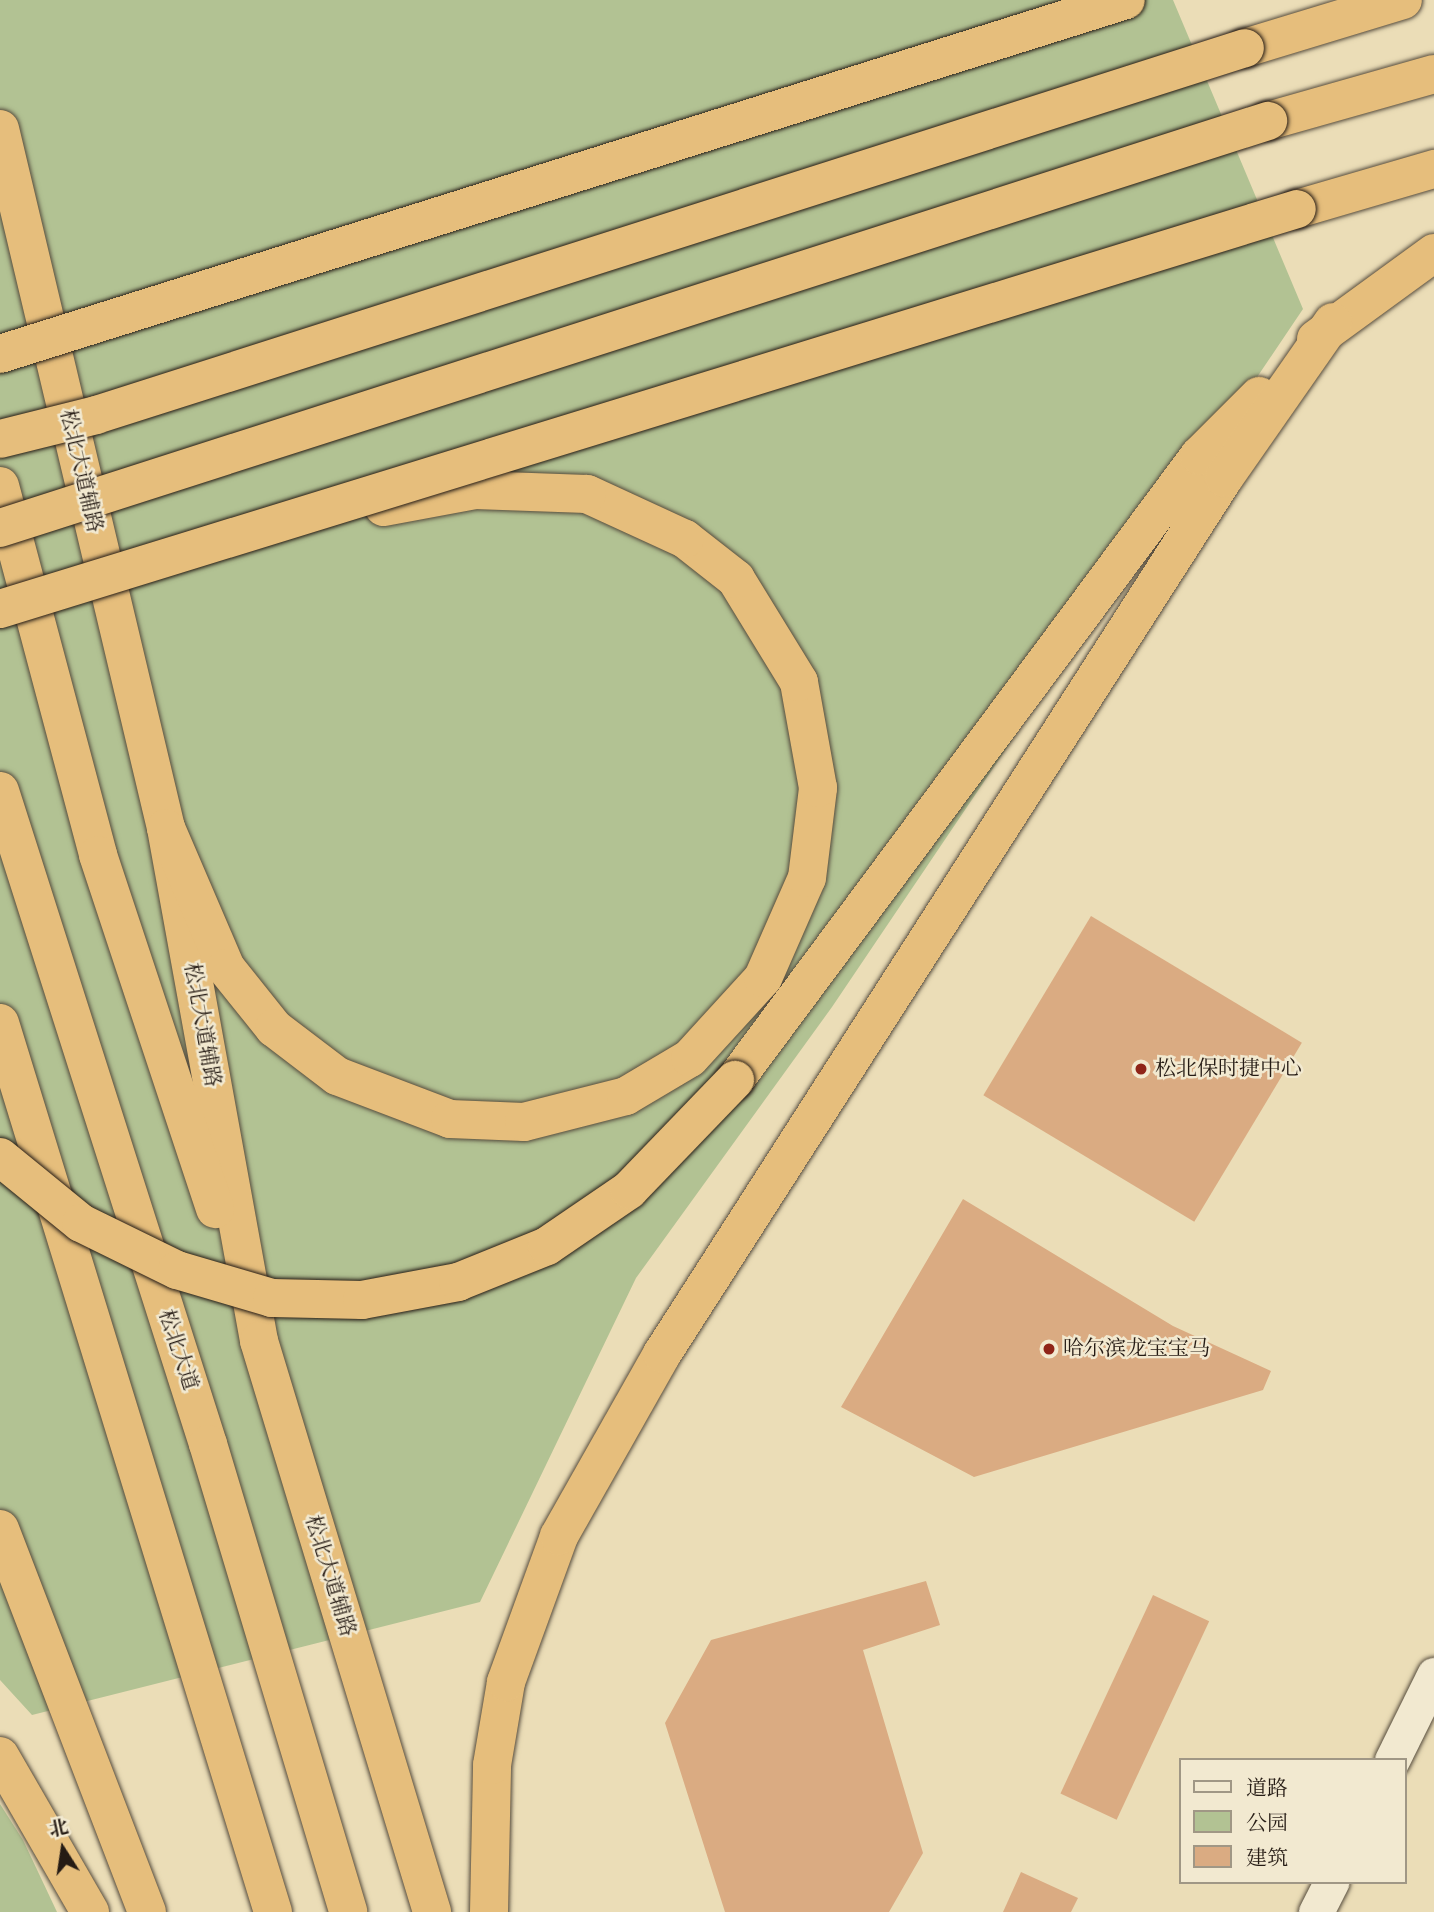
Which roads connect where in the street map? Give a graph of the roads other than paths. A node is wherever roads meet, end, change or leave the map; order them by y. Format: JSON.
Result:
{"nodes":[{"id":1,"x":1126,"y":0,"type":"edge"},
{"id":2,"x":1403,"y":0,"type":"edge"},
{"id":3,"x":1434,"y":74,"type":"edge"},
{"id":4,"x":0,"y":130,"type":"edge"},
{"id":5,"x":1434,"y":169,"type":"edge"},
{"id":6,"x":1434,"y":253,"type":"edge"},
{"id":7,"x":1333,"y":323,"type":"junction"},
{"id":8,"x":0,"y":354,"type":"edge"},
{"id":9,"x":0,"y":439,"type":"edge"},
{"id":10,"x":0,"y":486,"type":"edge"},
{"id":11,"x":0,"y":528,"type":"edge"},
{"id":12,"x":131,"y":572,"type":"junction"},
{"id":13,"x":0,"y":609,"type":"edge"},
{"id":14,"x":0,"y":791,"type":"edge"},
{"id":15,"x":166,"y":828,"type":"junction"},
{"id":16,"x":0,"y":1023,"type":"edge"},
{"id":17,"x":0,"y":1157,"type":"edge"},
{"id":18,"x":259,"y":1341,"type":"junction"},
{"id":19,"x":0,"y":1529,"type":"edge"},
{"id":20,"x":1434,"y":1675,"type":"edge"},
{"id":21,"x":0,"y":1756,"type":"edge"},
{"id":22,"x":1393,"y":1758,"type":"edge"},
{"id":23,"x":1330,"y":1884,"type":"edge"},
{"id":24,"x":90,"y":1912,"type":"edge"},
{"id":25,"x":147,"y":1912,"type":"edge"},
{"id":26,"x":273,"y":1912,"type":"edge"},
{"id":27,"x":348,"y":1912,"type":"edge"},
{"id":28,"x":432,"y":1912,"type":"edge"},
{"id":29,"x":489,"y":1912,"type":"edge"},
{"id":30,"x":1316,"y":1912,"type":"edge"}],
"edges":[{"from":1,"to":8,"type":"highway","bridge":true},
{"from":2,"to":9,"type":"highway","bridge":true},
{"from":3,"to":11,"type":"highway","bridge":true},
{"from":4,"to":15,"type":"highway","name":"松北大道辅路"},
{"from":5,"to":12,"type":"highway","bridge":true},
{"from":6,"to":7,"type":"highway"},
{"from":7,"to":17,"type":"highway","bridge":true},
{"from":7,"to":29,"type":"highway"},
{"from":10,"to":18,"type":"highway"},
{"from":12,"to":13,"type":"highway","bridge":true},
{"from":12,"to":15,"type":"highway","bridge":true},
{"from":14,"to":27,"type":"highway","name":"松北大道"},
{"from":15,"to":18,"type":"highway","name":"松北大道辅路"},
{"from":16,"to":26,"type":"highway"},
{"from":18,"to":28,"type":"highway","name":"松北大道辅路"},
{"from":19,"to":25,"type":"highway"},
{"from":20,"to":22,"type":"street"},
{"from":21,"to":24,"type":"highway"},
{"from":23,"to":30,"type":"street"}]}
